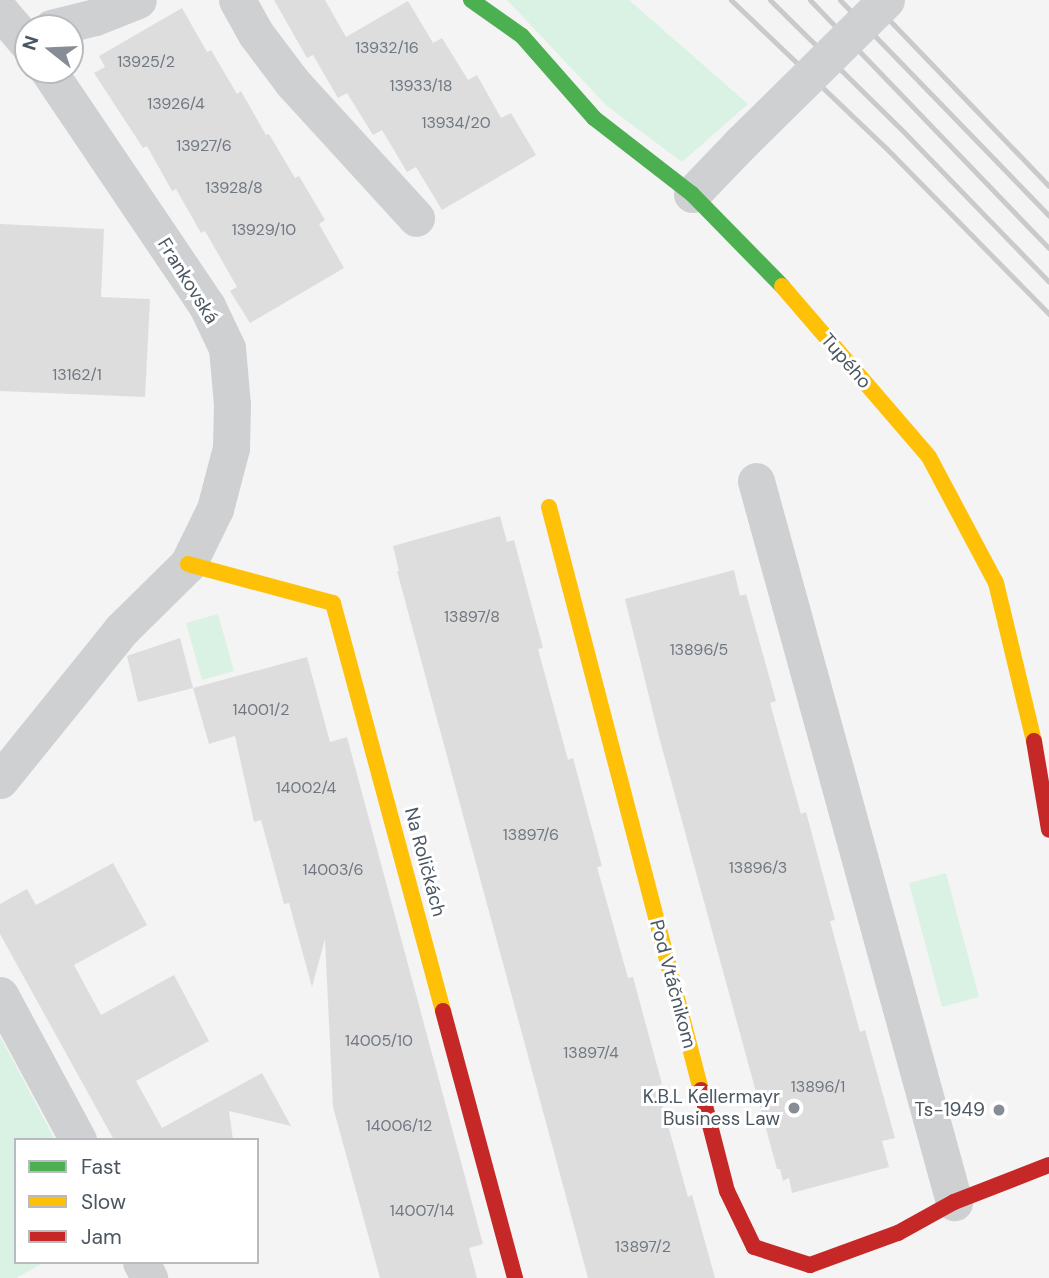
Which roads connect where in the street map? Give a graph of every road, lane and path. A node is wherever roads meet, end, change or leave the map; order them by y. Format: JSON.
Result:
{"nodes":[{"id":1,"x":138,"y":0,"type":"edge"},
{"id":2,"x":237,"y":0,"type":"edge"},
{"id":3,"x":471,"y":0,"type":"edge"},
{"id":4,"x":886,"y":0,"type":"edge"},
{"id":5,"x":84,"y":19,"type":"edge"},
{"id":6,"x":57,"y":84,"type":"edge"},
{"id":7,"x":692,"y":194,"type":"junction"},
{"id":8,"x":416,"y":218,"type":"dead end"},
{"id":9,"x":756,"y":481,"type":"dead end"},
{"id":10,"x":549,"y":507,"type":"dead end"},
{"id":11,"x":188,"y":564,"type":"junction"},
{"id":12,"x":0,"y":780,"type":"edge"},
{"id":13,"x":1049,"y":830,"type":"edge"},
{"id":14,"x":0,"y":995,"type":"edge"},
{"id":15,"x":77,"y":1138,"type":"edge"},
{"id":16,"x":1049,"y":1165,"type":"edge"},
{"id":17,"x":954,"y":1202,"type":"junction"},
{"id":18,"x":515,"y":1278,"type":"edge"}],
"edges":[{"from":1,"to":5,"type":"street"},
{"from":2,"to":8,"type":"street"},
{"from":3,"to":7,"type":"street","name":"Tupého"},
{"from":4,"to":7,"type":"street","bridge":true},
{"from":6,"to":11,"type":"street","name":"Frankovská"},
{"from":7,"to":13,"type":"street","name":"Tupého"},
{"from":9,"to":17,"type":"street"},
{"from":10,"to":17,"type":"street","name":"Pod Vtáčnikom"},
{"from":11,"to":12,"type":"street","name":"Frankovská"},
{"from":11,"to":18,"type":"street","name":"Na Roličkách"},
{"from":14,"to":15,"type":"street"},
{"from":16,"to":17,"type":"street","name":"Pod Vtáčnikom"}]}
